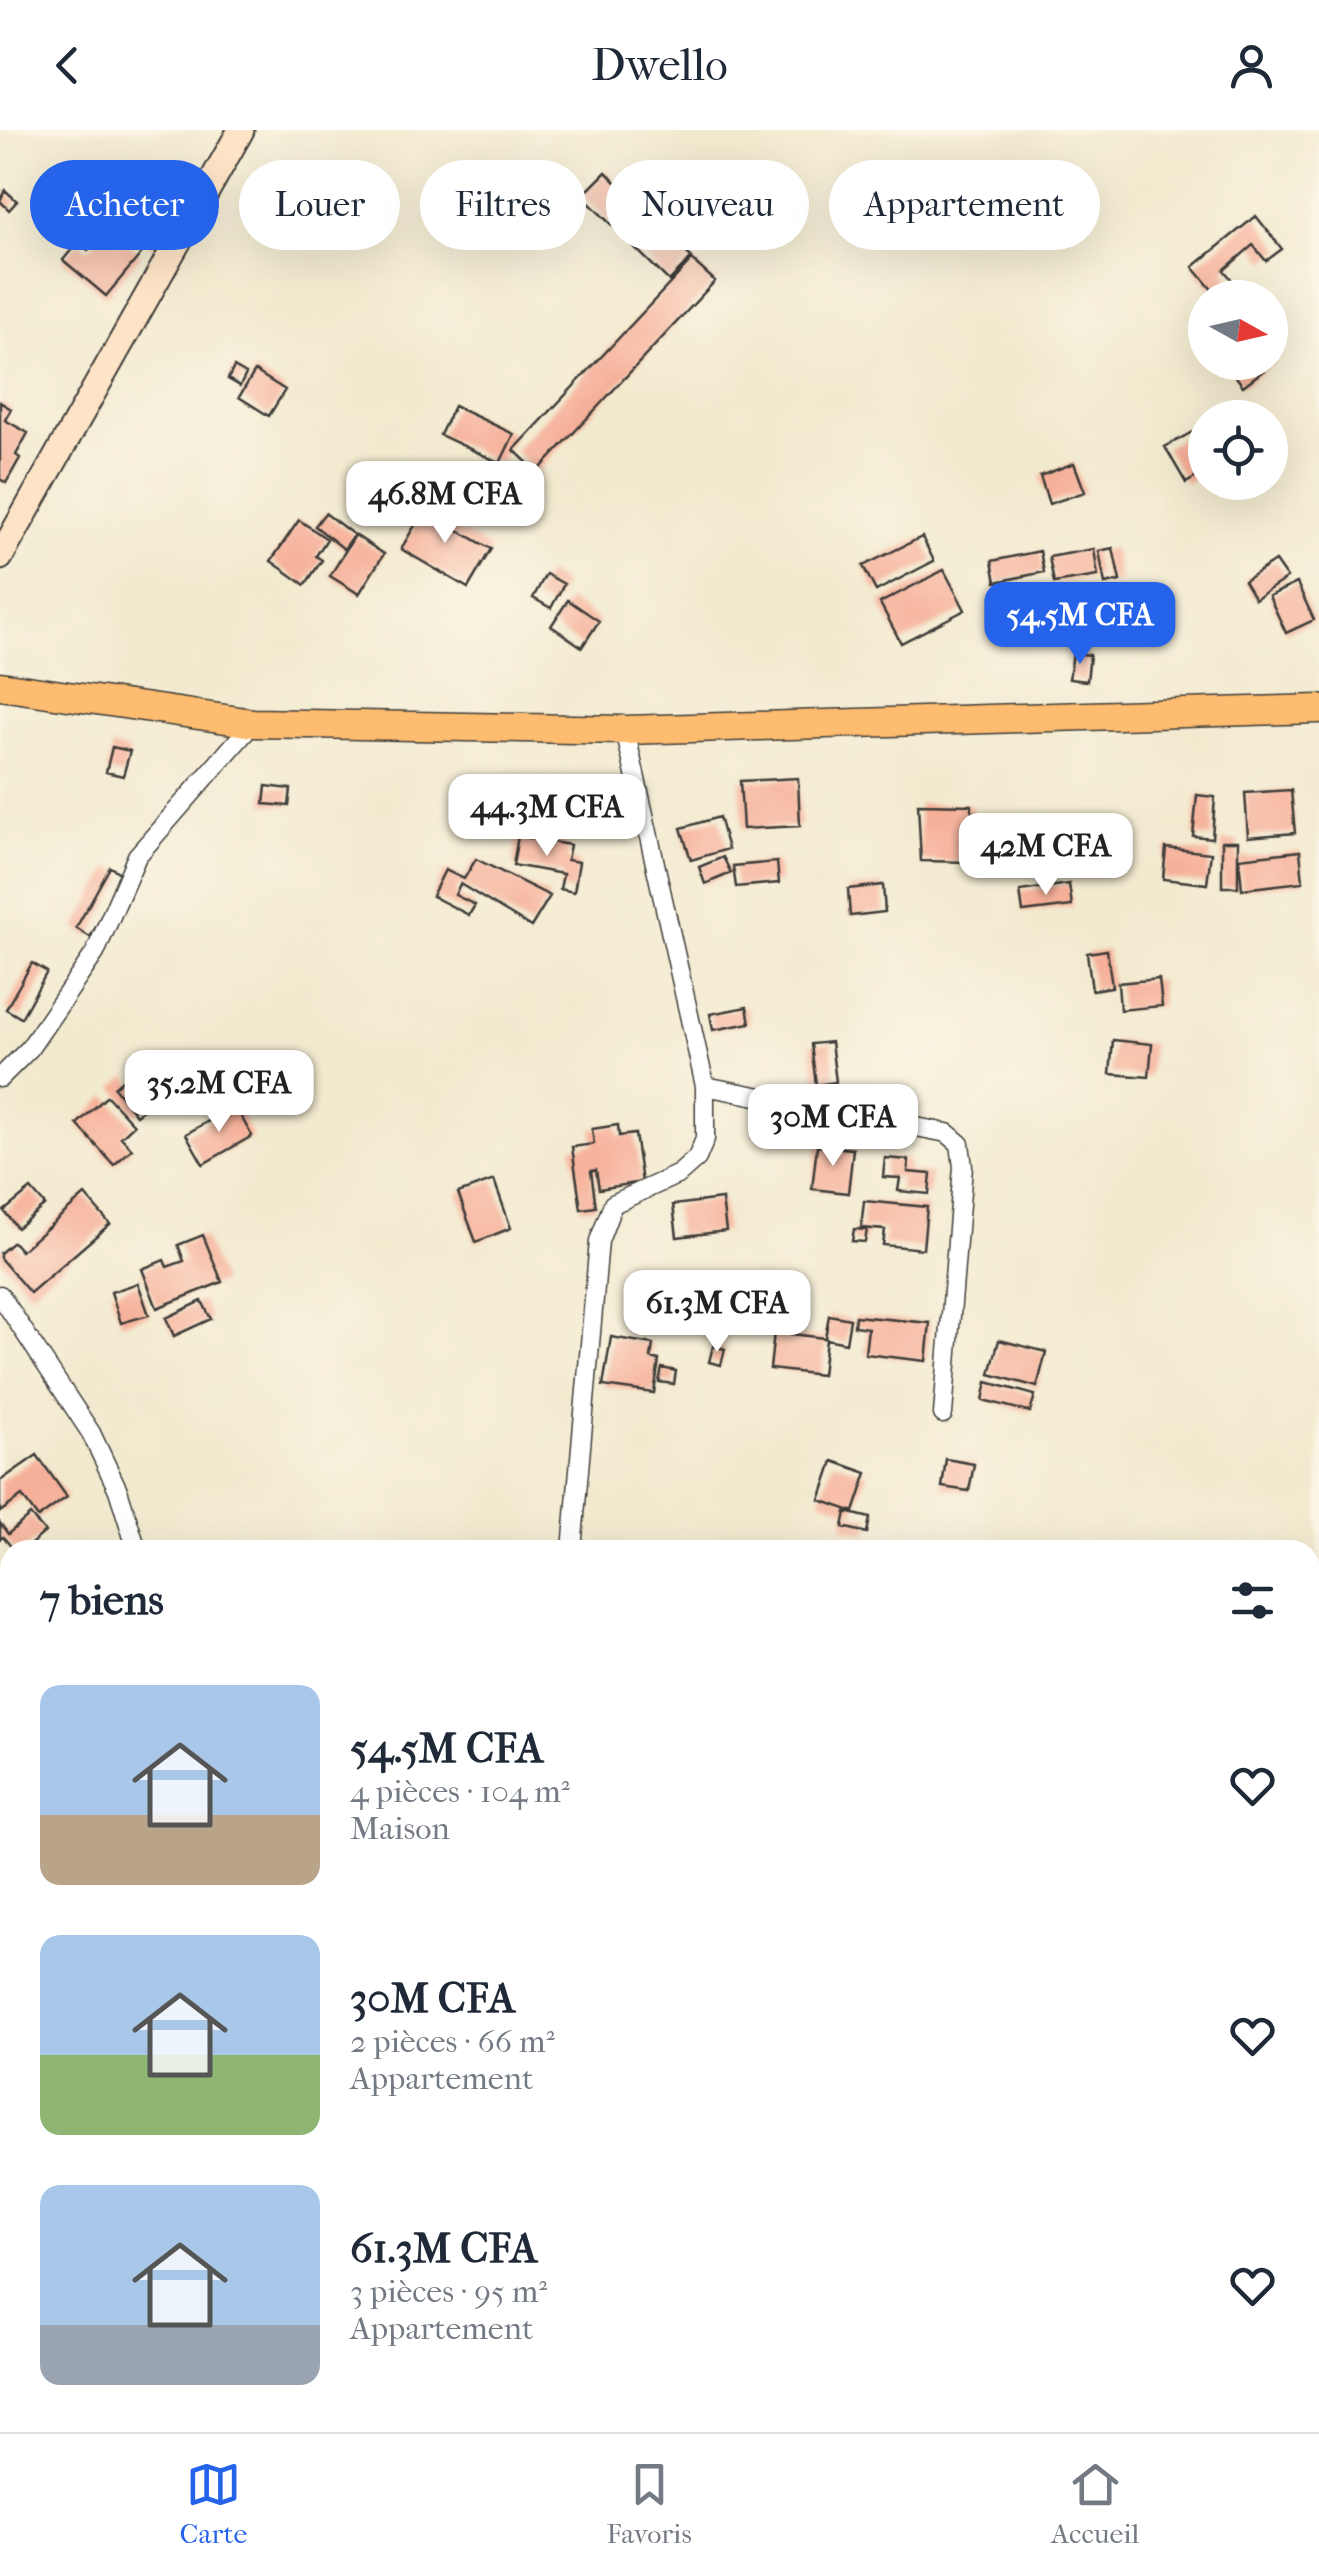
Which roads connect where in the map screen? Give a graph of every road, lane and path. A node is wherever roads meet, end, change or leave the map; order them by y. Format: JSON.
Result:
{"nodes":[{"id":1,"x":241,"y":130,"type":"edge"},
{"id":2,"x":0,"y":557,"type":"edge"},
{"id":3,"x":0,"y":686,"type":"edge"},
{"id":4,"x":1319,"y":709,"type":"edge"},
{"id":5,"x":254,"y":723,"type":"junction"},
{"id":6,"x":625,"y":730,"type":"junction"},
{"id":7,"x":0,"y":1078,"type":"edge"},
{"id":8,"x":705,"y":1086,"type":"junction"},
{"id":9,"x":0,"y":1295,"type":"edge"},
{"id":10,"x":944,"y":1414,"type":"dead end"},
{"id":11,"x":134,"y":1540,"type":"edge"},
{"id":12,"x":573,"y":1540,"type":"edge"}],
"edges":[{"from":1,"to":2,"type":"street"},
{"from":3,"to":5,"type":"main road"},
{"from":4,"to":6,"type":"main road"},
{"from":5,"to":6,"type":"main road"},
{"from":5,"to":7,"type":"street"},
{"from":6,"to":8,"type":"street"},
{"from":8,"to":10,"type":"street"},
{"from":8,"to":12,"type":"street"},
{"from":9,"to":11,"type":"street"}]}
